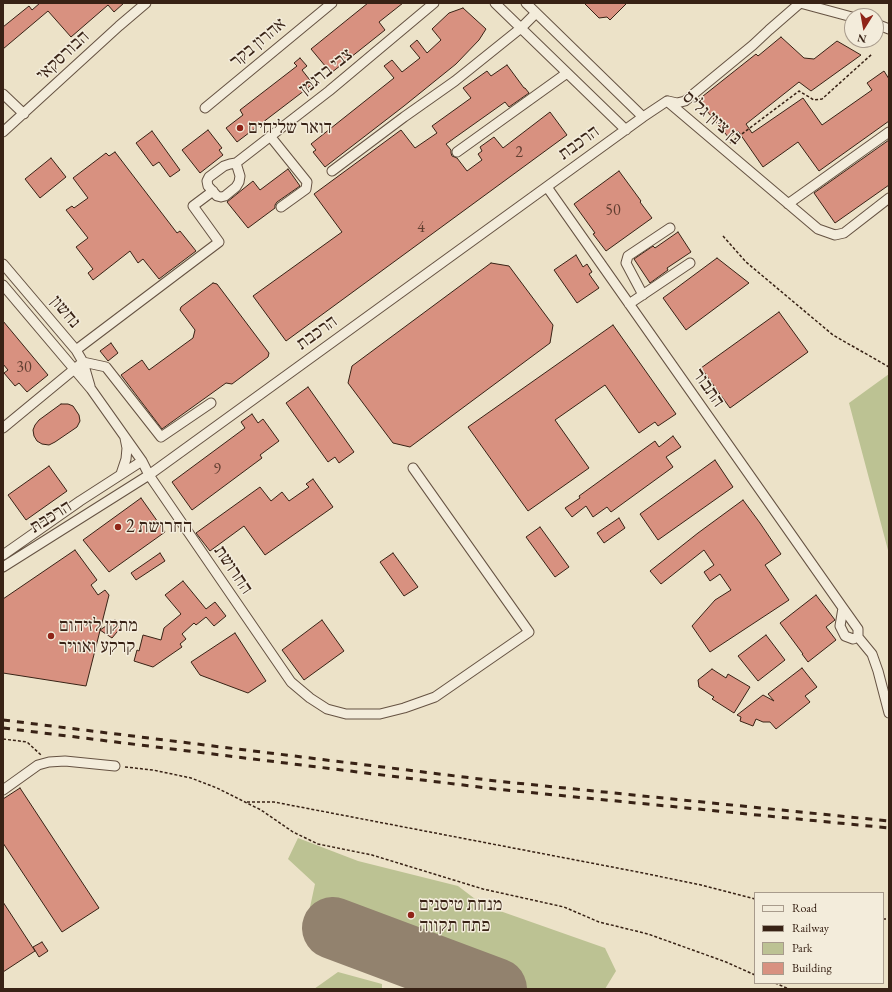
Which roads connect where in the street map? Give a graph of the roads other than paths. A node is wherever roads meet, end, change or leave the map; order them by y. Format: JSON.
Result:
{"nodes":[{"id":1,"x":146,"y":3,"type":"edge"},
{"id":2,"x":332,"y":3,"type":"edge"},
{"id":3,"x":434,"y":3,"type":"edge"},
{"id":4,"x":495,"y":3,"type":"edge"},
{"id":5,"x":526,"y":3,"type":"edge"},
{"id":6,"x":536,"y":14,"type":"junction"},
{"id":7,"x":844,"y":15,"type":"edge"},
{"id":8,"x":520,"y":28,"type":"junction"},
{"id":9,"x":567,"y":73,"type":"junction"},
{"id":10,"x":3,"y":94,"type":"edge"},
{"id":11,"x":667,"y":101,"type":"junction"},
{"id":12,"x":205,"y":108,"type":"dead end"},
{"id":13,"x":24,"y":114,"type":"junction"},
{"id":14,"x":643,"y":116,"type":"junction"},
{"id":15,"x":626,"y":130,"type":"junction"},
{"id":16,"x":3,"y":132,"type":"edge"},
{"id":17,"x":889,"y":132,"type":"edge"},
{"id":18,"x":270,"y":136,"type":"junction"},
{"id":19,"x":457,"y":152,"type":"dead end"},
{"id":20,"x":236,"y":163,"type":"junction"},
{"id":21,"x":332,"y":171,"type":"dead end"},
{"id":22,"x":547,"y":187,"type":"junction"},
{"id":23,"x":213,"y":191,"type":"junction"},
{"id":24,"x":889,"y":198,"type":"edge"},
{"id":25,"x":788,"y":204,"type":"junction"},
{"id":26,"x":281,"y":207,"type":"dead end"},
{"id":27,"x":670,"y":228,"type":"dead end"},
{"id":28,"x":690,"y":263,"type":"dead end"},
{"id":29,"x":3,"y":264,"type":"edge"},
{"id":30,"x":5,"y":291,"type":"edge"},
{"id":31,"x":643,"y":295,"type":"junction"},
{"id":32,"x":629,"y":304,"type":"junction"},
{"id":33,"x":76,"y":350,"type":"junction"},
{"id":34,"x":83,"y":362,"type":"junction"},
{"id":35,"x":74,"y":369,"type":"junction"},
{"id":36,"x":91,"y":389,"type":"junction"},
{"id":37,"x":211,"y":403,"type":"dead end"},
{"id":38,"x":3,"y":428,"type":"edge"},
{"id":39,"x":125,"y":437,"type":"junction"},
{"id":40,"x":142,"y":461,"type":"junction"},
{"id":41,"x":413,"y":468,"type":"dead end"},
{"id":42,"x":122,"y":474,"type":"junction"},
{"id":43,"x":148,"y":475,"type":"junction"},
{"id":44,"x":3,"y":555,"type":"edge"},
{"id":45,"x":3,"y":567,"type":"edge"},
{"id":46,"x":843,"y":608,"type":"junction"},
{"id":47,"x":858,"y":637,"type":"junction"},
{"id":48,"x":889,"y":713,"type":"edge"},
{"id":49,"x":114,"y":766,"type":"road end"},
{"id":50,"x":3,"y":790,"type":"edge"}],
"edges":[{"from":1,"to":13,"type":"street","name":"הבורסקאי"},
{"from":2,"to":12,"type":"street","name":"אהרון בקר"},
{"from":3,"to":18,"type":"street","name":"צבי ברגמן"},
{"from":4,"to":8,"type":"street"},
{"from":5,"to":6,"type":"street"},
{"from":6,"to":8,"type":"street"},
{"from":6,"to":14,"type":"street"},
{"from":7,"to":11,"type":"street"},
{"from":8,"to":9,"type":"street"},
{"from":8,"to":21,"type":"street"},
{"from":9,"to":15,"type":"street"},
{"from":9,"to":19,"type":"street"},
{"from":10,"to":13,"type":"street"},
{"from":11,"to":14,"type":"street","name":"בן ציון גליס"},
{"from":11,"to":25,"type":"street","name":"בן ציון גליס"},
{"from":13,"to":16,"type":"street","name":"הבורסקאי"},
{"from":14,"to":15,"type":"street","name":"הרכבת"},
{"from":15,"to":22,"type":"street","name":"הרכבת"},
{"from":17,"to":25,"type":"street"},
{"from":18,"to":20,"type":"street","name":"צבי ברגמן"},
{"from":18,"to":26,"type":"street"},
{"from":20,"to":23,"type":"street","name":"צבי ברגמן"},
{"from":20,"to":23,"type":"street"},
{"from":22,"to":32,"type":"street","name":"התבור"},
{"from":22,"to":43,"type":"street","name":"הרכבת"},
{"from":23,"to":33,"type":"street"},
{"from":24,"to":25,"type":"street","name":"בן ציון גליס"},
{"from":27,"to":31,"type":"street"},
{"from":28,"to":31,"type":"street"},
{"from":29,"to":33,"type":"street","name":"נחשון"},
{"from":30,"to":35,"type":"street","name":"נחשון"},
{"from":31,"to":32,"type":"street"},
{"from":32,"to":46,"type":"street","name":"התבור"},
{"from":33,"to":34,"type":"street","name":"נחשון"},
{"from":34,"to":35,"type":"street"},
{"from":34,"to":36,"type":"street","name":"נחשון"},
{"from":34,"to":37,"type":"street"},
{"from":35,"to":36,"type":"street","name":"נחשון"},
{"from":35,"to":38,"type":"street"},
{"from":36,"to":39,"type":"street","name":"נחשון"},
{"from":39,"to":40,"type":"street","name":"נחשון"},
{"from":39,"to":42,"type":"street"},
{"from":40,"to":42,"type":"street"},
{"from":40,"to":43,"type":"street","name":"נחשון"},
{"from":41,"to":43,"type":"street","name":"החרושת"},
{"from":42,"to":44,"type":"street"},
{"from":43,"to":45,"type":"street","name":"הרכבת"},
{"from":46,"to":47,"type":"street","name":"התבור"},
{"from":46,"to":47,"type":"street"},
{"from":47,"to":48,"type":"street"},
{"from":49,"to":50,"type":"street"}]}
